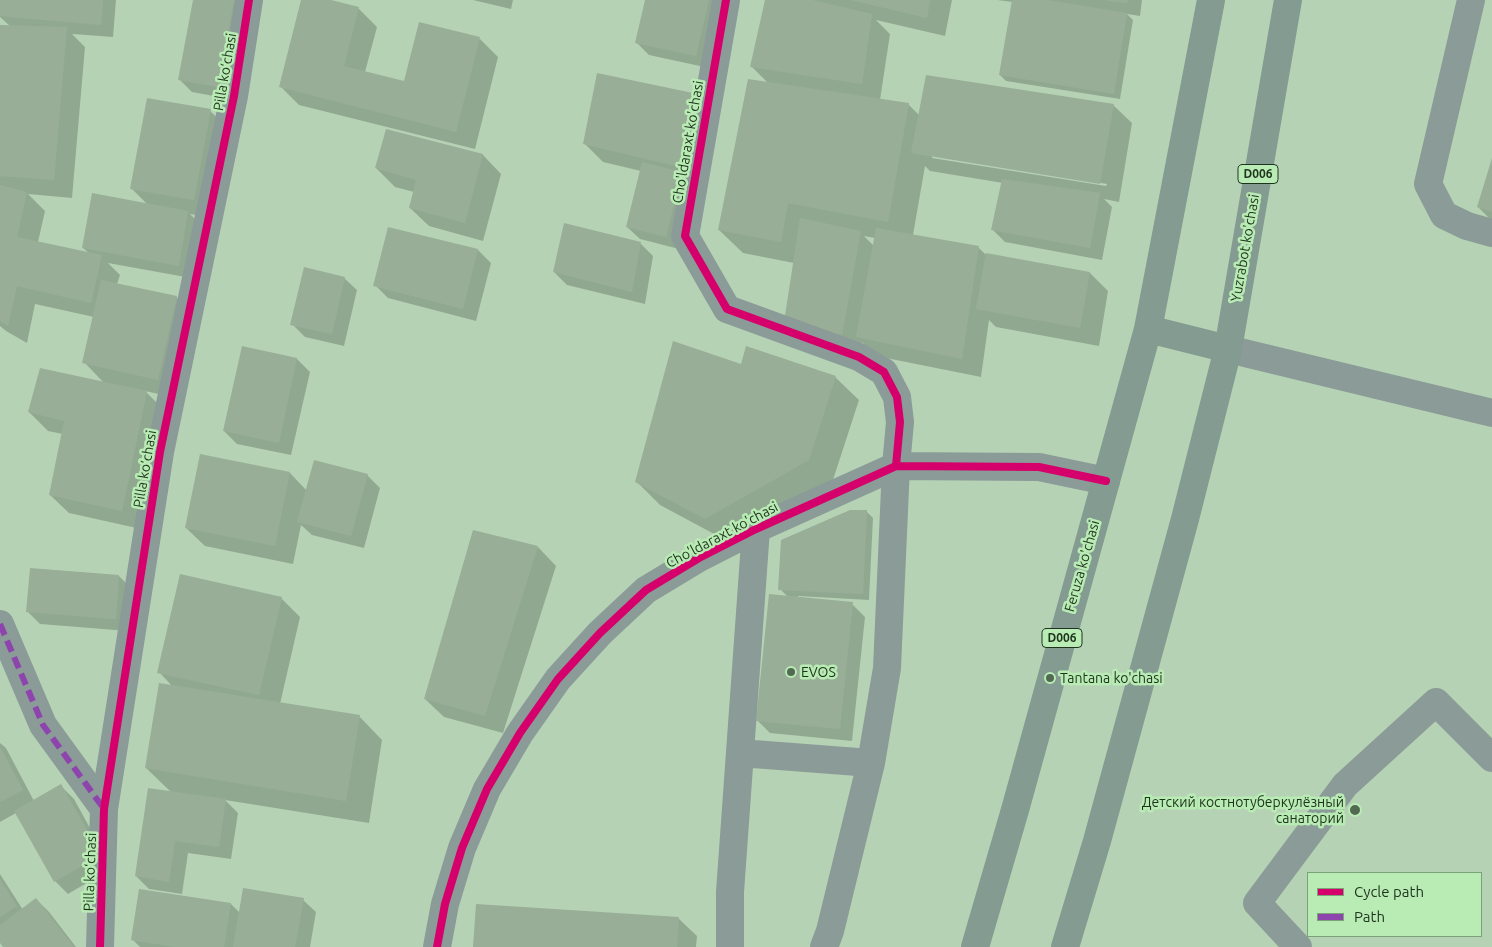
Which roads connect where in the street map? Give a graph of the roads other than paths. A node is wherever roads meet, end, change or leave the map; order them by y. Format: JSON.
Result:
{"nodes":[{"id":1,"x":249,"y":0,"type":"edge"},
{"id":2,"x":726,"y":0,"type":"edge"},
{"id":3,"x":1211,"y":0,"type":"edge"},
{"id":4,"x":1288,"y":0,"type":"edge"},
{"id":5,"x":1471,"y":0,"type":"edge"},
{"id":6,"x":1492,"y":233,"type":"edge"},
{"id":7,"x":1148,"y":329,"type":"junction"},
{"id":8,"x":1228,"y":349,"type":"junction"},
{"id":9,"x":1492,"y":413,"type":"edge"},
{"id":10,"x":896,"y":466,"type":"junction"},
{"id":11,"x":1106,"y":482,"type":"junction"},
{"id":12,"x":756,"y":528,"type":"junction"},
{"id":13,"x":0,"y":624,"type":"edge"},
{"id":14,"x":740,"y":753,"type":"junction"},
{"id":15,"x":1492,"y":758,"type":"edge"},
{"id":16,"x":871,"y":763,"type":"junction"},
{"id":17,"x":104,"y":809,"type":"junction"},
{"id":18,"x":100,"y":947,"type":"edge"},
{"id":19,"x":437,"y":947,"type":"edge"},
{"id":20,"x":730,"y":947,"type":"edge"},
{"id":21,"x":824,"y":947,"type":"edge"},
{"id":22,"x":975,"y":947,"type":"edge"},
{"id":23,"x":1065,"y":947,"type":"edge"},
{"id":24,"x":1298,"y":947,"type":"edge"}],
"edges":[{"from":1,"to":17,"type":"street","name":"Pilla ko‘chasi"},
{"from":2,"to":10,"type":"street","name":"Cho'ldaraxt ko'chasi"},
{"from":3,"to":7,"type":"main road","number":"D006"},
{"from":4,"to":8,"type":"main road","name":"Yuzrabot ko'chasi","number":"D006"},
{"from":5,"to":6,"type":"street"},
{"from":7,"to":8,"type":"main road"},
{"from":7,"to":11,"type":"main road","name":"Feruza ko'chasi","number":"D006"},
{"from":8,"to":9,"type":"street"},
{"from":8,"to":23,"type":"main road","number":"D006"},
{"from":10,"to":11,"type":"street","name":"Cho'ldaraxt ko'chasi"},
{"from":10,"to":12,"type":"street","name":"Cho'ldaraxt ko'chasi"},
{"from":10,"to":16,"type":"street"},
{"from":11,"to":22,"type":"main road","name":"Feruza ko'chasi","number":"D006"},
{"from":12,"to":14,"type":"street"},
{"from":12,"to":19,"type":"street","name":"Cho'ldaraxt ko'chasi"},
{"from":13,"to":17,"type":"street"},
{"from":14,"to":16,"type":"street"},
{"from":14,"to":20,"type":"street"},
{"from":15,"to":24,"type":"street"},
{"from":16,"to":21,"type":"street"},
{"from":17,"to":18,"type":"street","name":"Pilla ko‘chasi"}]}
